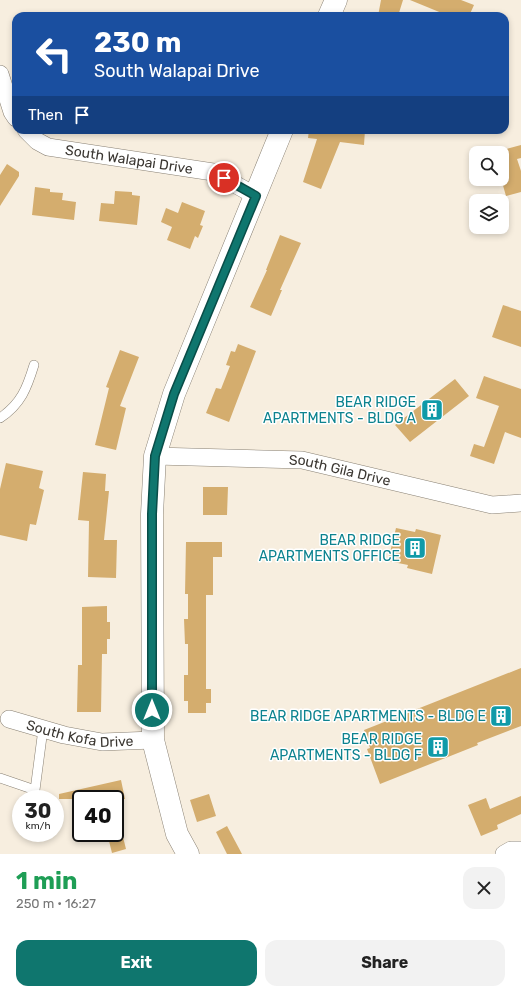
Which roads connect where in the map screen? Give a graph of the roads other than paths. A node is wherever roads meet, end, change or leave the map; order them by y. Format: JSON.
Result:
{"nodes":[{"id":1,"x":336,"y":0,"type":"edge"},
{"id":2,"x":331,"y":12,"type":"edge"},
{"id":3,"x":0,"y":74,"type":"edge"},
{"id":4,"x":12,"y":112,"type":"edge"},
{"id":5,"x":30,"y":134,"type":"edge"},
{"id":6,"x":280,"y":134,"type":"edge"},
{"id":7,"x":256,"y":196,"type":"junction"},
{"id":8,"x":34,"y":365,"type":"dead end"},
{"id":9,"x":0,"y":418,"type":"edge"},
{"id":10,"x":155,"y":456,"type":"junction"},
{"id":11,"x":521,"y":503,"type":"edge"},
{"id":12,"x":9,"y":719,"type":"dead end"},
{"id":13,"x":43,"y":729,"type":"junction"},
{"id":14,"x":153,"y":740,"type":"junction"},
{"id":15,"x":0,"y":778,"type":"edge"},
{"id":16,"x":521,"y":850,"type":"edge"},
{"id":17,"x":188,"y":854,"type":"edge"},
{"id":18,"x":504,"y":854,"type":"edge"}],
"edges":[{"from":1,"to":2,"type":"street"},
{"from":3,"to":4,"type":"street"},
{"from":5,"to":7,"type":"street","name":"South Walapai Drive"},
{"from":6,"to":7,"type":"street"},
{"from":7,"to":10,"type":"street"},
{"from":8,"to":9,"type":"lane"},
{"from":10,"to":11,"type":"street","name":"South Gila Drive"},
{"from":10,"to":14,"type":"street"},
{"from":12,"to":13,"type":"street","name":"South Kofa Drive"},
{"from":13,"to":14,"type":"street","name":"South Kofa Drive"},
{"from":13,"to":15,"type":"lane"},
{"from":14,"to":17,"type":"street"},
{"from":16,"to":18,"type":"street"}]}
